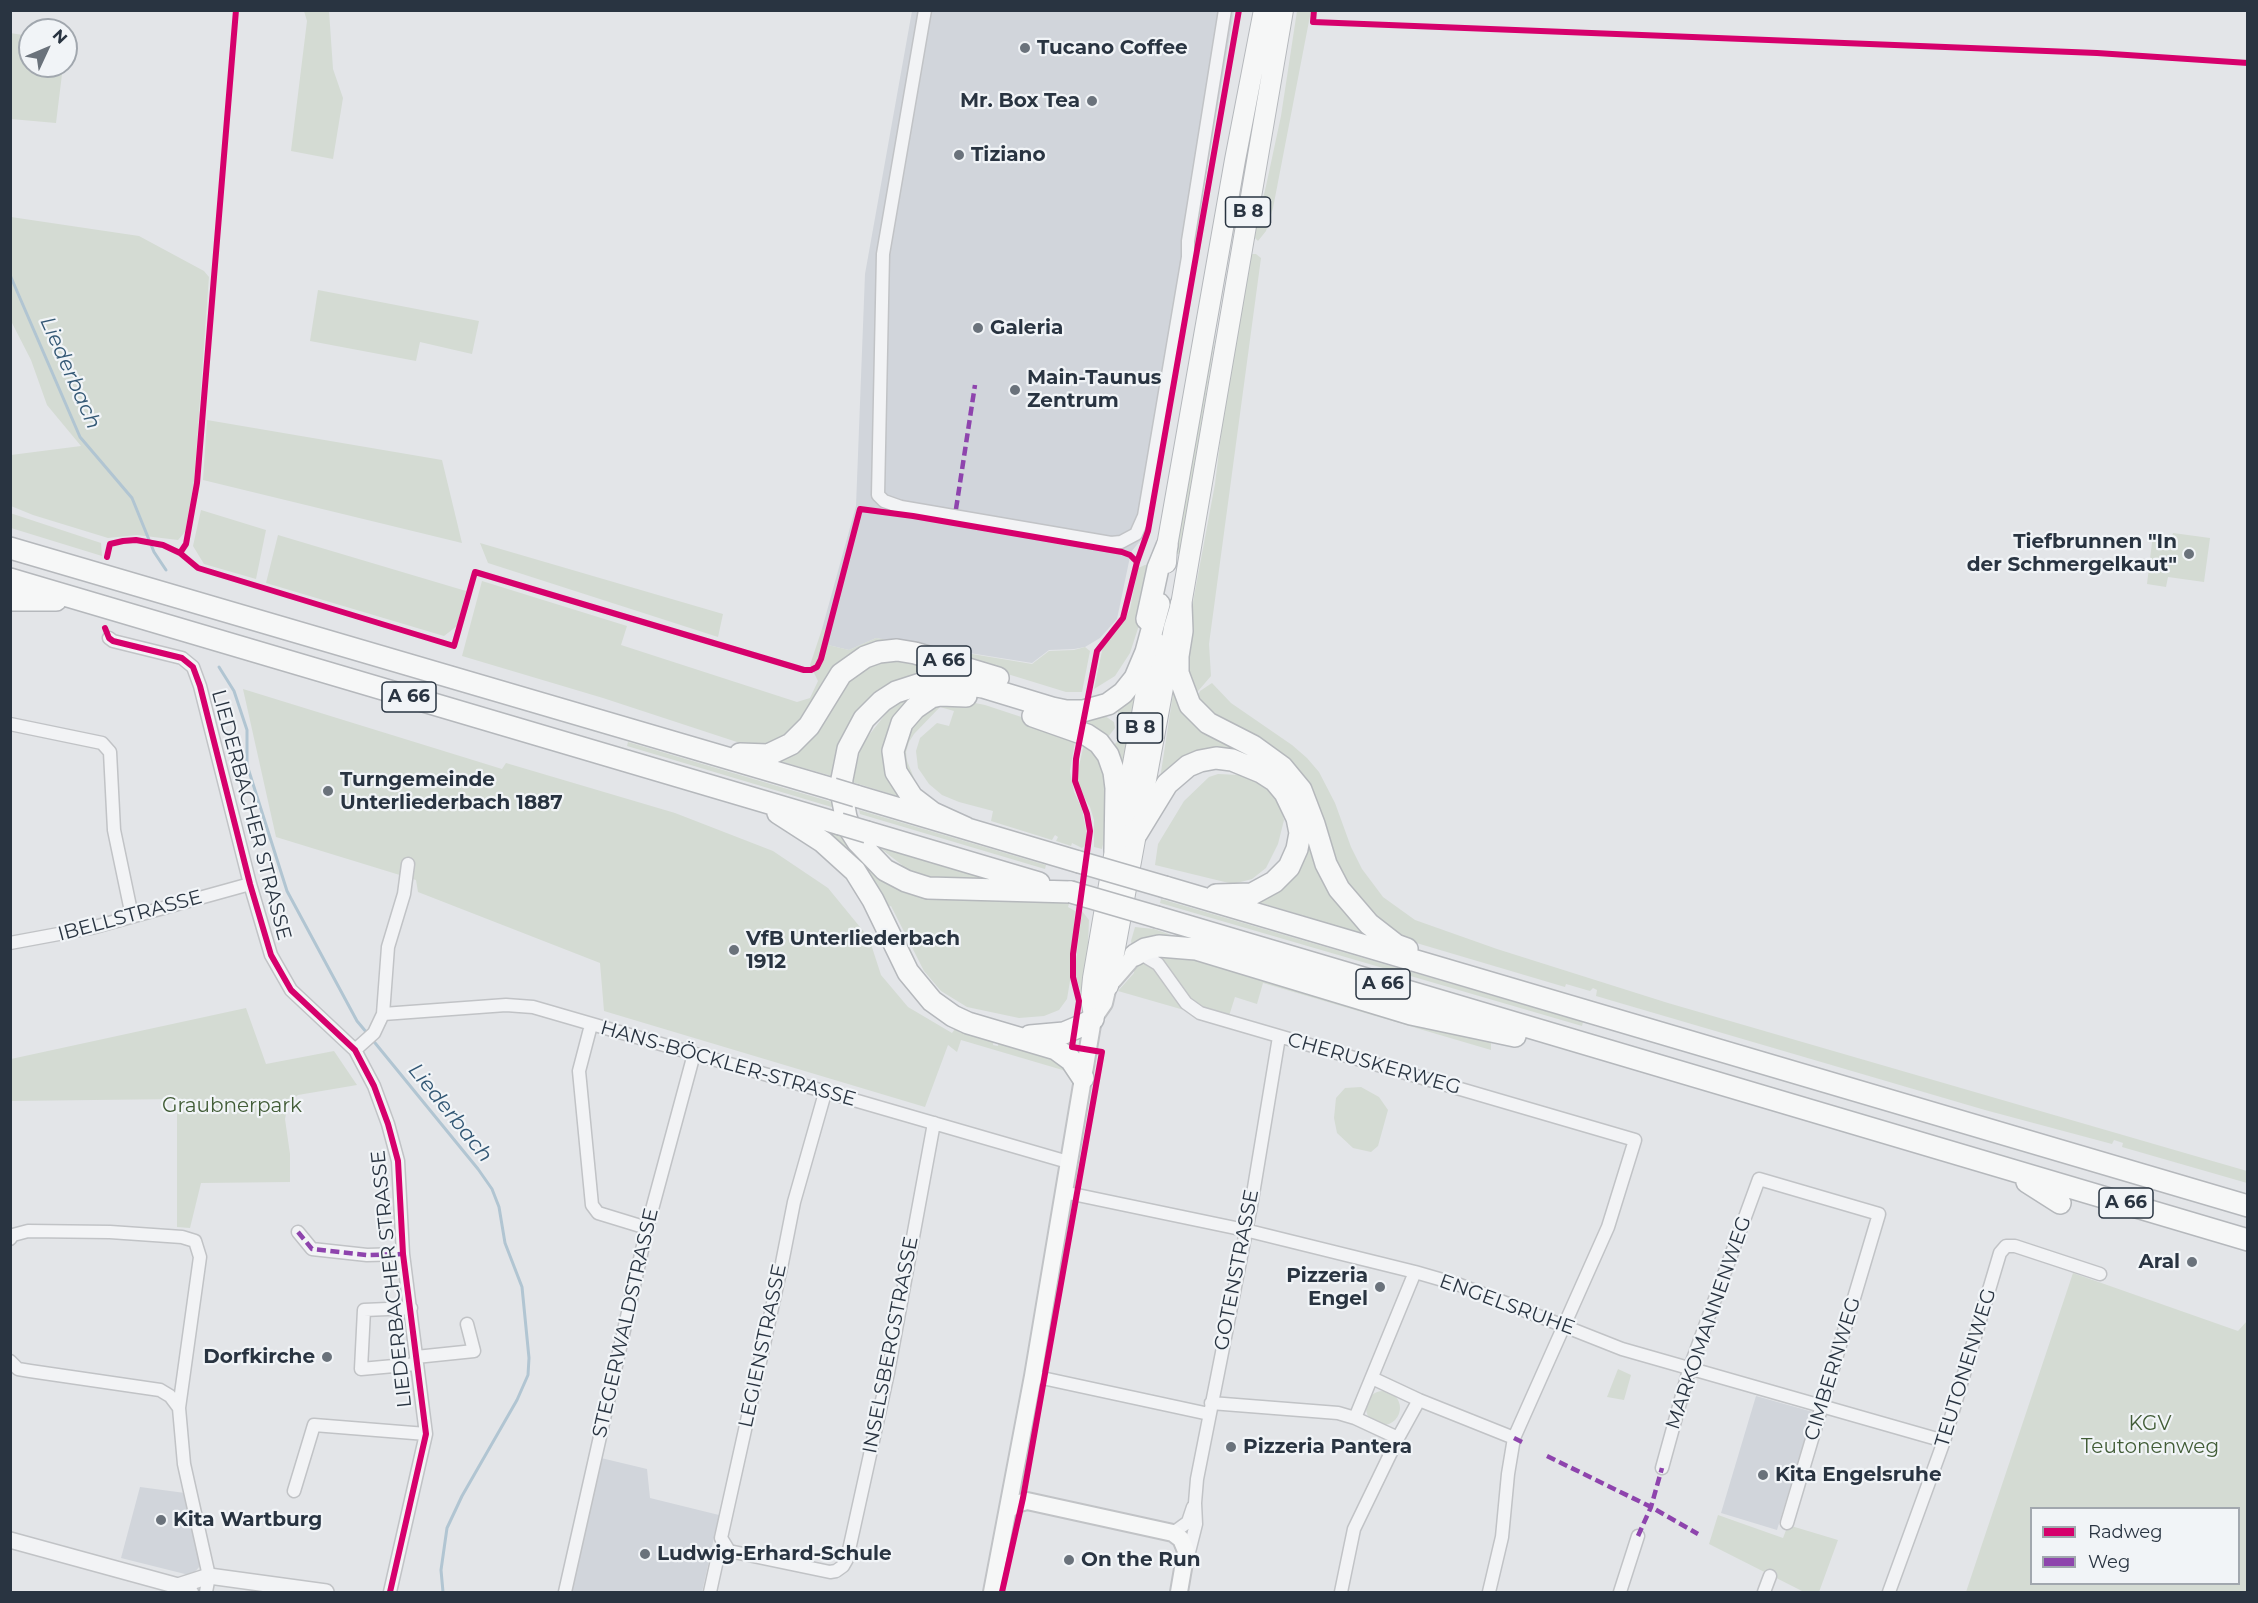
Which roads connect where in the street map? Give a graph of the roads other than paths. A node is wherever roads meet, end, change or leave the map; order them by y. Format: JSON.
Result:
{"nodes":[{"id":1,"x":925,"y":10,"type":"edge"},
{"id":2,"x":1224,"y":10,"type":"edge"},
{"id":3,"x":1264,"y":10,"type":"edge"},
{"id":4,"x":1282,"y":10,"type":"edge"},
{"id":5,"x":1167,"y":546,"type":"junction"},
{"id":6,"x":10,"y":548,"type":"edge"},
{"id":7,"x":10,"y":579,"type":"edge"},
{"id":8,"x":10,"y":600,"type":"edge"},
{"id":9,"x":81,"y":600,"type":"junction"},
{"id":10,"x":1159,"y":604,"type":"junction"},
{"id":11,"x":1181,"y":605,"type":"junction"},
{"id":12,"x":109,"y":638,"type":"dead end"},
{"id":13,"x":10,"y":724,"type":"edge"},
{"id":14,"x":663,"y":740,"type":"junction"},
{"id":15,"x":737,"y":794,"type":"junction"},
{"id":16,"x":966,"y":828,"type":"junction"},
{"id":17,"x":1137,"y":834,"type":"junction"},
{"id":18,"x":1115,"y":850,"type":"junction"},
{"id":19,"x":408,"y":864,"type":"dead end"},
{"id":20,"x":250,"y":884,"type":"junction"},
{"id":21,"x":1164,"y":887,"type":"junction"},
{"id":22,"x":1071,"y":892,"type":"junction"},
{"id":23,"x":132,"y":916,"type":"junction"},
{"id":24,"x":10,"y":944,"type":"edge"},
{"id":25,"x":1135,"y":955,"type":"junction"},
{"id":26,"x":1456,"y":972,"type":"junction"},
{"id":27,"x":1108,"y":986,"type":"junction"},
{"id":28,"x":383,"y":1014,"type":"junction"},
{"id":29,"x":1094,"y":1017,"type":"junction"},
{"id":30,"x":591,"y":1024,"type":"junction"},
{"id":31,"x":1014,"y":1036,"type":"junction"},
{"id":32,"x":1279,"y":1037,"type":"junction"},
{"id":33,"x":355,"y":1050,"type":"junction"},
{"id":34,"x":1610,"y":1051,"type":"junction"},
{"id":35,"x":694,"y":1054,"type":"junction"},
{"id":36,"x":1083,"y":1078,"type":"junction"},
{"id":37,"x":825,"y":1093,"type":"junction"},
{"id":38,"x":934,"y":1122,"type":"junction"},
{"id":39,"x":1068,"y":1162,"type":"junction"},
{"id":40,"x":2004,"y":1167,"type":"junction"},
{"id":41,"x":1063,"y":1192,"type":"junction"},
{"id":42,"x":2060,"y":1203,"type":"dead end"},
{"id":43,"x":2247,"y":1206,"type":"edge"},
{"id":44,"x":1879,"y":1214,"type":"joint"},
{"id":45,"x":647,"y":1228,"type":"junction"},
{"id":46,"x":1245,"y":1230,"type":"junction"},
{"id":47,"x":298,"y":1232,"type":"dead end"},
{"id":48,"x":11,"y":1235,"type":"edge"},
{"id":49,"x":2247,"y":1240,"type":"edge"},
{"id":50,"x":403,"y":1254,"type":"junction"},
{"id":51,"x":1415,"y":1272,"type":"junction"},
{"id":52,"x":2100,"y":1274,"type":"dead end"},
{"id":53,"x":411,"y":1308,"type":"junction"},
{"id":54,"x":467,"y":1324,"type":"dead end"},
{"id":55,"x":1563,"y":1325,"type":"junction"},
{"id":56,"x":10,"y":1361,"type":"edge"},
{"id":57,"x":416,"y":1361,"type":"junction"},
{"id":58,"x":1689,"y":1370,"type":"junction"},
{"id":59,"x":1033,"y":1376,"type":"junction"},
{"id":60,"x":1372,"y":1378,"type":"junction"},
{"id":61,"x":1419,"y":1400,"type":"junction"},
{"id":62,"x":1821,"y":1406,"type":"junction"},
{"id":63,"x":179,"y":1408,"type":"junction"},
{"id":64,"x":1210,"y":1408,"type":"junction"},
{"id":65,"x":1355,"y":1418,"type":"junction"},
{"id":66,"x":426,"y":1434,"type":"junction"},
{"id":67,"x":1398,"y":1438,"type":"junction"},
{"id":68,"x":1514,"y":1438,"type":"junction"},
{"id":69,"x":1944,"y":1441,"type":"junction"},
{"id":70,"x":1662,"y":1468,"type":"dead end"},
{"id":71,"x":1013,"y":1482,"type":"junction"},
{"id":72,"x":294,"y":1491,"type":"dead end"},
{"id":73,"x":1027,"y":1501,"type":"junction"},
{"id":74,"x":1195,"y":1503,"type":"junction"},
{"id":75,"x":1008,"y":1510,"type":"junction"},
{"id":76,"x":1787,"y":1523,"type":"dead end"},
{"id":77,"x":1173,"y":1533,"type":"junction"},
{"id":78,"x":1638,"y":1536,"type":"dead end"},
{"id":79,"x":10,"y":1540,"type":"edge"},
{"id":80,"x":729,"y":1551,"type":"junction"},
{"id":81,"x":1184,"y":1569,"type":"junction"},
{"id":82,"x":209,"y":1576,"type":"junction"},
{"id":83,"x":1770,"y":1576,"type":"dead end"},
{"id":84,"x":185,"y":1589,"type":"edge"},
{"id":85,"x":206,"y":1593,"type":"edge"},
{"id":86,"x":326,"y":1593,"type":"edge"},
{"id":87,"x":390,"y":1593,"type":"edge"},
{"id":88,"x":565,"y":1593,"type":"edge"},
{"id":89,"x":710,"y":1593,"type":"edge"},
{"id":90,"x":992,"y":1593,"type":"edge"},
{"id":91,"x":1179,"y":1593,"type":"edge"},
{"id":92,"x":1341,"y":1593,"type":"edge"},
{"id":93,"x":1489,"y":1593,"type":"edge"},
{"id":94,"x":1620,"y":1593,"type":"edge"},
{"id":95,"x":1764,"y":1593,"type":"edge"},
{"id":96,"x":1889,"y":1593,"type":"edge"}],
"edges":[{"from":1,"to":2,"type":"street"},
{"from":3,"to":5,"type":"highway","number":"B 8"},
{"from":4,"to":11,"type":"highway","number":"B 8"},
{"from":5,"to":10,"type":"highway","number":"B 8"},
{"from":5,"to":14,"type":"highway","number":"A 66"},
{"from":6,"to":14,"type":"highway","number":"A 66"},
{"from":7,"to":9,"type":"highway","number":"A 66"},
{"from":8,"to":9,"type":"highway"},
{"from":9,"to":15,"type":"highway","number":"A 66"},
{"from":10,"to":18,"type":"highway","number":"B 8"},
{"from":10,"to":22,"type":"highway","number":"A 66"},
{"from":11,"to":17,"type":"highway","number":"B 8"},
{"from":11,"to":26,"type":"highway"},
{"from":12,"to":20,"type":"street","name":"LIEDERBACHER STRASSE"},
{"from":13,"to":23,"type":"street"},
{"from":14,"to":16,"type":"highway","number":"A 66","bridge":true},
{"from":15,"to":22,"type":"highway","number":"A 66","bridge":true},
{"from":15,"to":31,"type":"highway"},
{"from":16,"to":18,"type":"highway"},
{"from":16,"to":21,"type":"highway","number":"A 66","bridge":true},
{"from":17,"to":21,"type":"highway"},
{"from":17,"to":27,"type":"highway","number":"B 8"},
{"from":18,"to":29,"type":"highway","number":"B 8"},
{"from":19,"to":28,"type":"street"},
{"from":20,"to":23,"type":"street","name":"IBELLSTRASSE"},
{"from":20,"to":33,"type":"street","name":"LIEDERBACHER STRASSE"},
{"from":21,"to":26,"type":"highway","number":"A 66"},
{"from":22,"to":34,"type":"highway","number":"A 66","bridge":true},
{"from":23,"to":24,"type":"street","name":"IBELLSTRASSE"},
{"from":25,"to":27,"type":"main road"},
{"from":25,"to":32,"type":"street","name":"CHERUSKERWEG"},
{"from":25,"to":34,"type":"highway"},
{"from":26,"to":43,"type":"highway","number":"A 66"},
{"from":27,"to":29,"type":"main road","number":"B 8"},
{"from":28,"to":30,"type":"street","name":"HANS-BÖCKLER-STRASSE"},
{"from":28,"to":33,"type":"street"},
{"from":29,"to":31,"type":"highway"},
{"from":29,"to":36,"type":"main road"},
{"from":30,"to":35,"type":"street","name":"HANS-BÖCKLER-STRASSE"},
{"from":30,"to":45,"type":"street"},
{"from":31,"to":36,"type":"highway"},
{"from":32,"to":46,"type":"street","name":"GOTENSTRASSE"},
{"from":32,"to":55,"type":"street","name":"CHERUSKERWEG"},
{"from":33,"to":50,"type":"street","name":"LIEDERBACHER STRASSE"},
{"from":34,"to":40,"type":"highway","number":"A 66"},
{"from":35,"to":37,"type":"street","name":"HANS-BÖCKLER-STRASSE"},
{"from":35,"to":45,"type":"street","name":"STEGERWALDSTRASSE"},
{"from":36,"to":39,"type":"main road"},
{"from":37,"to":38,"type":"street","name":"HANS-BÖCKLER-STRASSE"},
{"from":37,"to":80,"type":"street","name":"LEGIENSTRASSE"},
{"from":38,"to":39,"type":"street","name":"HANS-BÖCKLER-STRASSE"},
{"from":38,"to":80,"type":"street","name":"INSELSBERGSTRASSE"},
{"from":39,"to":41,"type":"main road"},
{"from":40,"to":42,"type":"highway"},
{"from":40,"to":49,"type":"highway","number":"A 66"},
{"from":41,"to":46,"type":"street","name":"ENGELSRUHE"},
{"from":41,"to":59,"type":"main road"},
{"from":44,"to":58,"type":"street","name":"MARKOMANNENWEG"},
{"from":44,"to":62,"type":"street","name":"CIMBERNWEG"},
{"from":45,"to":88,"type":"street","name":"STEGERWALDSTRASSE"},
{"from":46,"to":51,"type":"street","name":"ENGELSRUHE"},
{"from":46,"to":64,"type":"street","name":"GOTENSTRASSE"},
{"from":47,"to":50,"type":"street"},
{"from":48,"to":63,"type":"street"},
{"from":50,"to":53,"type":"street","name":"LIEDERBACHER STRASSE"},
{"from":51,"to":55,"type":"street","name":"ENGELSRUHE"},
{"from":51,"to":60,"type":"street"},
{"from":52,"to":69,"type":"street","name":"TEUTONENWEG"},
{"from":53,"to":57,"type":"street","name":"LIEDERBACHER STRASSE"},
{"from":53,"to":57,"type":"street"},
{"from":54,"to":57,"type":"street"},
{"from":55,"to":58,"type":"street","name":"ENGELSRUHE"},
{"from":55,"to":68,"type":"street"},
{"from":56,"to":63,"type":"street"},
{"from":57,"to":66,"type":"street","name":"LIEDERBACHER STRASSE"},
{"from":58,"to":62,"type":"street","name":"ENGELSRUHE"},
{"from":58,"to":70,"type":"street","name":"MARKOMANNENWEG"},
{"from":59,"to":64,"type":"street"},
{"from":59,"to":71,"type":"main road"},
{"from":60,"to":61,"type":"street"},
{"from":60,"to":65,"type":"street"},
{"from":61,"to":67,"type":"street"},
{"from":61,"to":68,"type":"street"},
{"from":62,"to":69,"type":"street","name":"ENGELSRUHE"},
{"from":62,"to":76,"type":"street","name":"CIMBERNWEG"},
{"from":63,"to":82,"type":"street"},
{"from":64,"to":65,"type":"street"},
{"from":64,"to":74,"type":"street","name":"GOTENSTRASSE"},
{"from":65,"to":67,"type":"street"},
{"from":66,"to":72,"type":"street"},
{"from":66,"to":87,"type":"street","name":"LIEDERBACHER STRASSE"},
{"from":67,"to":92,"type":"street"},
{"from":68,"to":93,"type":"street"},
{"from":69,"to":96,"type":"street","name":"TEUTONENWEG"},
{"from":71,"to":73,"type":"main road"},
{"from":71,"to":75,"type":"main road"},
{"from":73,"to":75,"type":"main road"},
{"from":73,"to":77,"type":"main road"},
{"from":74,"to":77,"type":"street","name":"GOTENSTRASSE"},
{"from":74,"to":81,"type":"street","name":"GOTENSTRASSE"},
{"from":75,"to":90,"type":"main road"},
{"from":77,"to":81,"type":"main road"},
{"from":78,"to":94,"type":"street"},
{"from":79,"to":84,"type":"street"},
{"from":80,"to":89,"type":"street"},
{"from":81,"to":91,"type":"main road","name":"GOTENSTRASSE"},
{"from":82,"to":84,"type":"street"},
{"from":82,"to":85,"type":"street"},
{"from":82,"to":86,"type":"street"},
{"from":83,"to":95,"type":"street"}]}
